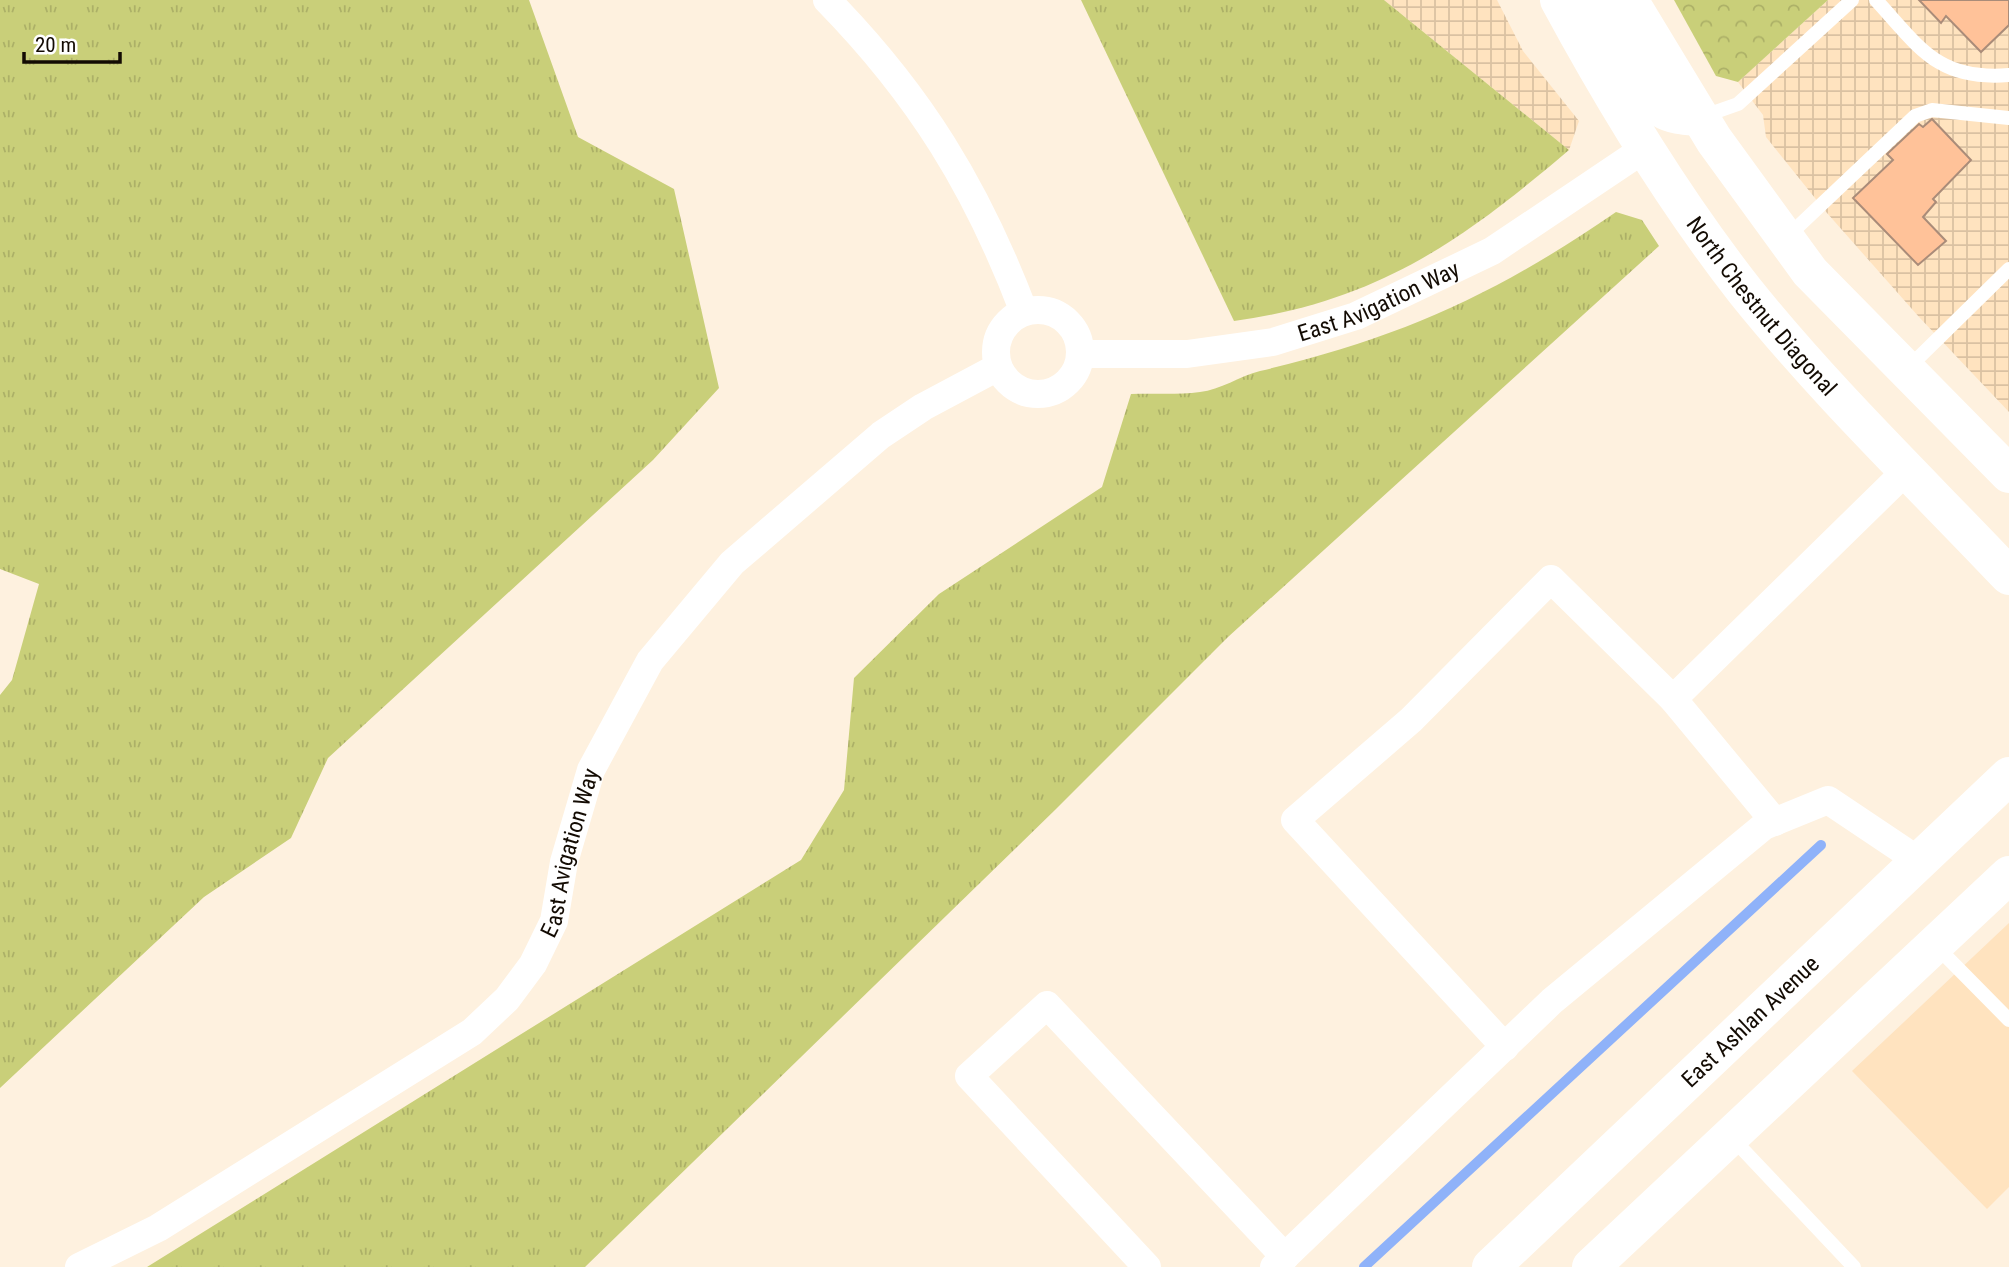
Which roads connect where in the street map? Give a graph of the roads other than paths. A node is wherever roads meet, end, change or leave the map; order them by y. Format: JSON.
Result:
{"nodes":[{"id":1,"x":827,"y":0,"type":"edge"},
{"id":2,"x":1559,"y":0,"type":"edge"},
{"id":3,"x":1595,"y":0,"type":"edge"},
{"id":4,"x":1629,"y":0,"type":"edge"},
{"id":5,"x":1852,"y":0,"type":"edge"},
{"id":6,"x":1876,"y":0,"type":"edge"},
{"id":7,"x":2009,"y":75,"type":"edge"},
{"id":8,"x":1700,"y":117,"type":"junction"},
{"id":9,"x":2009,"y":118,"type":"edge"},
{"id":10,"x":1644,"y":149,"type":"junction"},
{"id":11,"x":1785,"y":240,"type":"junction"},
{"id":12,"x":2009,"y":269,"type":"edge"},
{"id":13,"x":1024,"y":312,"type":"junction"},
{"id":14,"x":1081,"y":354,"type":"junction"},
{"id":15,"x":998,"y":368,"type":"junction"},
{"id":16,"x":1906,"y":370,"type":"junction"},
{"id":17,"x":1908,"y":469,"type":"junction"},
{"id":18,"x":2009,"y":474,"type":"edge"},
{"id":19,"x":2009,"y":576,"type":"edge"},
{"id":20,"x":1673,"y":699,"type":"junction"},
{"id":21,"x":2009,"y":776,"type":"edge"},
{"id":22,"x":1775,"y":821,"type":"junction"},
{"id":23,"x":1919,"y":862,"type":"junction"},
{"id":24,"x":2009,"y":875,"type":"edge"},
{"id":25,"x":1935,"y":945,"type":"junction"},
{"id":26,"x":2009,"y":1020,"type":"edge"},
{"id":27,"x":1505,"y":1047,"type":"junction"},
{"id":28,"x":1731,"y":1136,"type":"junction"},
{"id":29,"x":1280,"y":1262,"type":"edge"},
{"id":30,"x":79,"y":1267,"type":"edge"},
{"id":31,"x":1147,"y":1267,"type":"edge"},
{"id":32,"x":1490,"y":1267,"type":"edge"},
{"id":33,"x":1591,"y":1267,"type":"edge"},
{"id":34,"x":1854,"y":1267,"type":"edge"}],
"edges":[{"from":1,"to":13,"type":"street"},
{"from":2,"to":10,"type":"main road","name":"North Chestnut Diagonal"},
{"from":3,"to":8,"type":"main road"},
{"from":4,"to":8,"type":"main road"},
{"from":5,"to":8,"type":"lane"},
{"from":6,"to":7,"type":"lane"},
{"from":8,"to":11,"type":"main road"},
{"from":9,"to":11,"type":"lane"},
{"from":10,"to":14,"type":"street","name":"East Avigation Way"},
{"from":10,"to":17,"type":"main road","name":"North Chestnut Diagonal"},
{"from":11,"to":16,"type":"main road"},
{"from":12,"to":16,"type":"lane"},
{"from":13,"to":14,"type":"street"},
{"from":13,"to":15,"type":"street"},
{"from":14,"to":15,"type":"street"},
{"from":15,"to":30,"type":"street","name":"East Avigation Way"},
{"from":16,"to":18,"type":"main road"},
{"from":17,"to":19,"type":"main road","name":"North Chestnut Diagonal"},
{"from":17,"to":20,"type":"street"},
{"from":20,"to":22,"type":"street"},
{"from":20,"to":27,"type":"street"},
{"from":21,"to":23,"type":"main road","name":"East Ashlan Avenue"},
{"from":22,"to":23,"type":"street"},
{"from":22,"to":27,"type":"street"},
{"from":23,"to":32,"type":"main road","name":"East Ashlan Avenue"},
{"from":24,"to":25,"type":"main road"},
{"from":25,"to":26,"type":"lane"},
{"from":25,"to":28,"type":"main road"},
{"from":27,"to":29,"type":"street"},
{"from":28,"to":33,"type":"main road"},
{"from":28,"to":34,"type":"lane"},
{"from":29,"to":31,"type":"street"}]}
